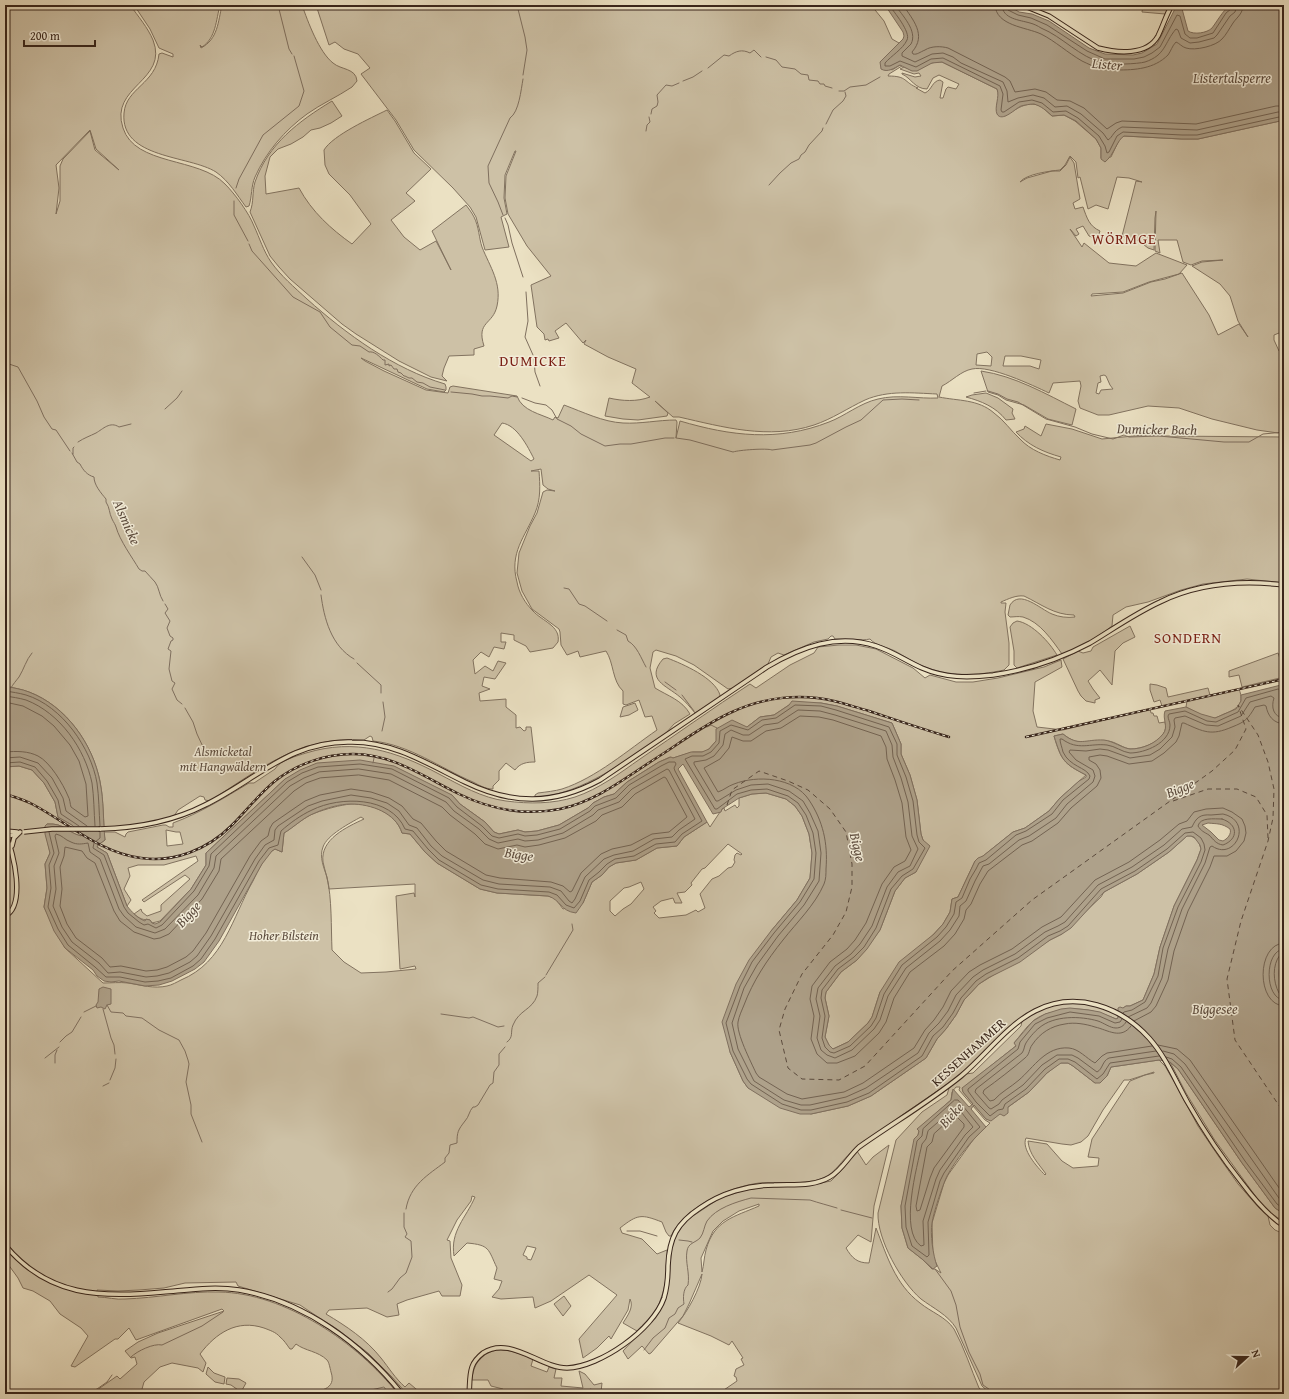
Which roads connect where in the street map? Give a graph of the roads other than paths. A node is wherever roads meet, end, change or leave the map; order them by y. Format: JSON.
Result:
{"nodes":[{"id":1,"x":1022,"y":5,"type":"edge"},
{"id":2,"x":1172,"y":5,"type":"edge"},
{"id":3,"x":1284,"y":585,"type":"edge"},
{"id":4,"x":5,"y":830,"type":"edge"},
{"id":5,"x":22,"y":832,"type":"junction"},
{"id":6,"x":6,"y":837,"type":"edge"},
{"id":7,"x":5,"y":844,"type":"edge"},
{"id":8,"x":12,"y":851,"type":"junction"},
{"id":9,"x":5,"y":916,"type":"edge"},
{"id":10,"x":1284,"y":1226,"type":"edge"},
{"id":11,"x":5,"y":1245,"type":"edge"},
{"id":12,"x":402,"y":1394,"type":"edge"},
{"id":13,"x":469,"y":1394,"type":"edge"}],
"edges":[{"from":1,"to":2,"type":"main road"},
{"from":3,"to":5,"type":"main road","bridge":true},
{"from":4,"to":5,"type":"main road"},
{"from":5,"to":6,"type":"main road"},
{"from":5,"to":8,"type":"main road"},
{"from":6,"to":8,"type":"main road"},
{"from":7,"to":8,"type":"main road"},
{"from":8,"to":9,"type":"main road"},
{"from":10,"to":13,"type":"main road","name":"KESSENHAMMER"},
{"from":11,"to":12,"type":"main road"}]}
